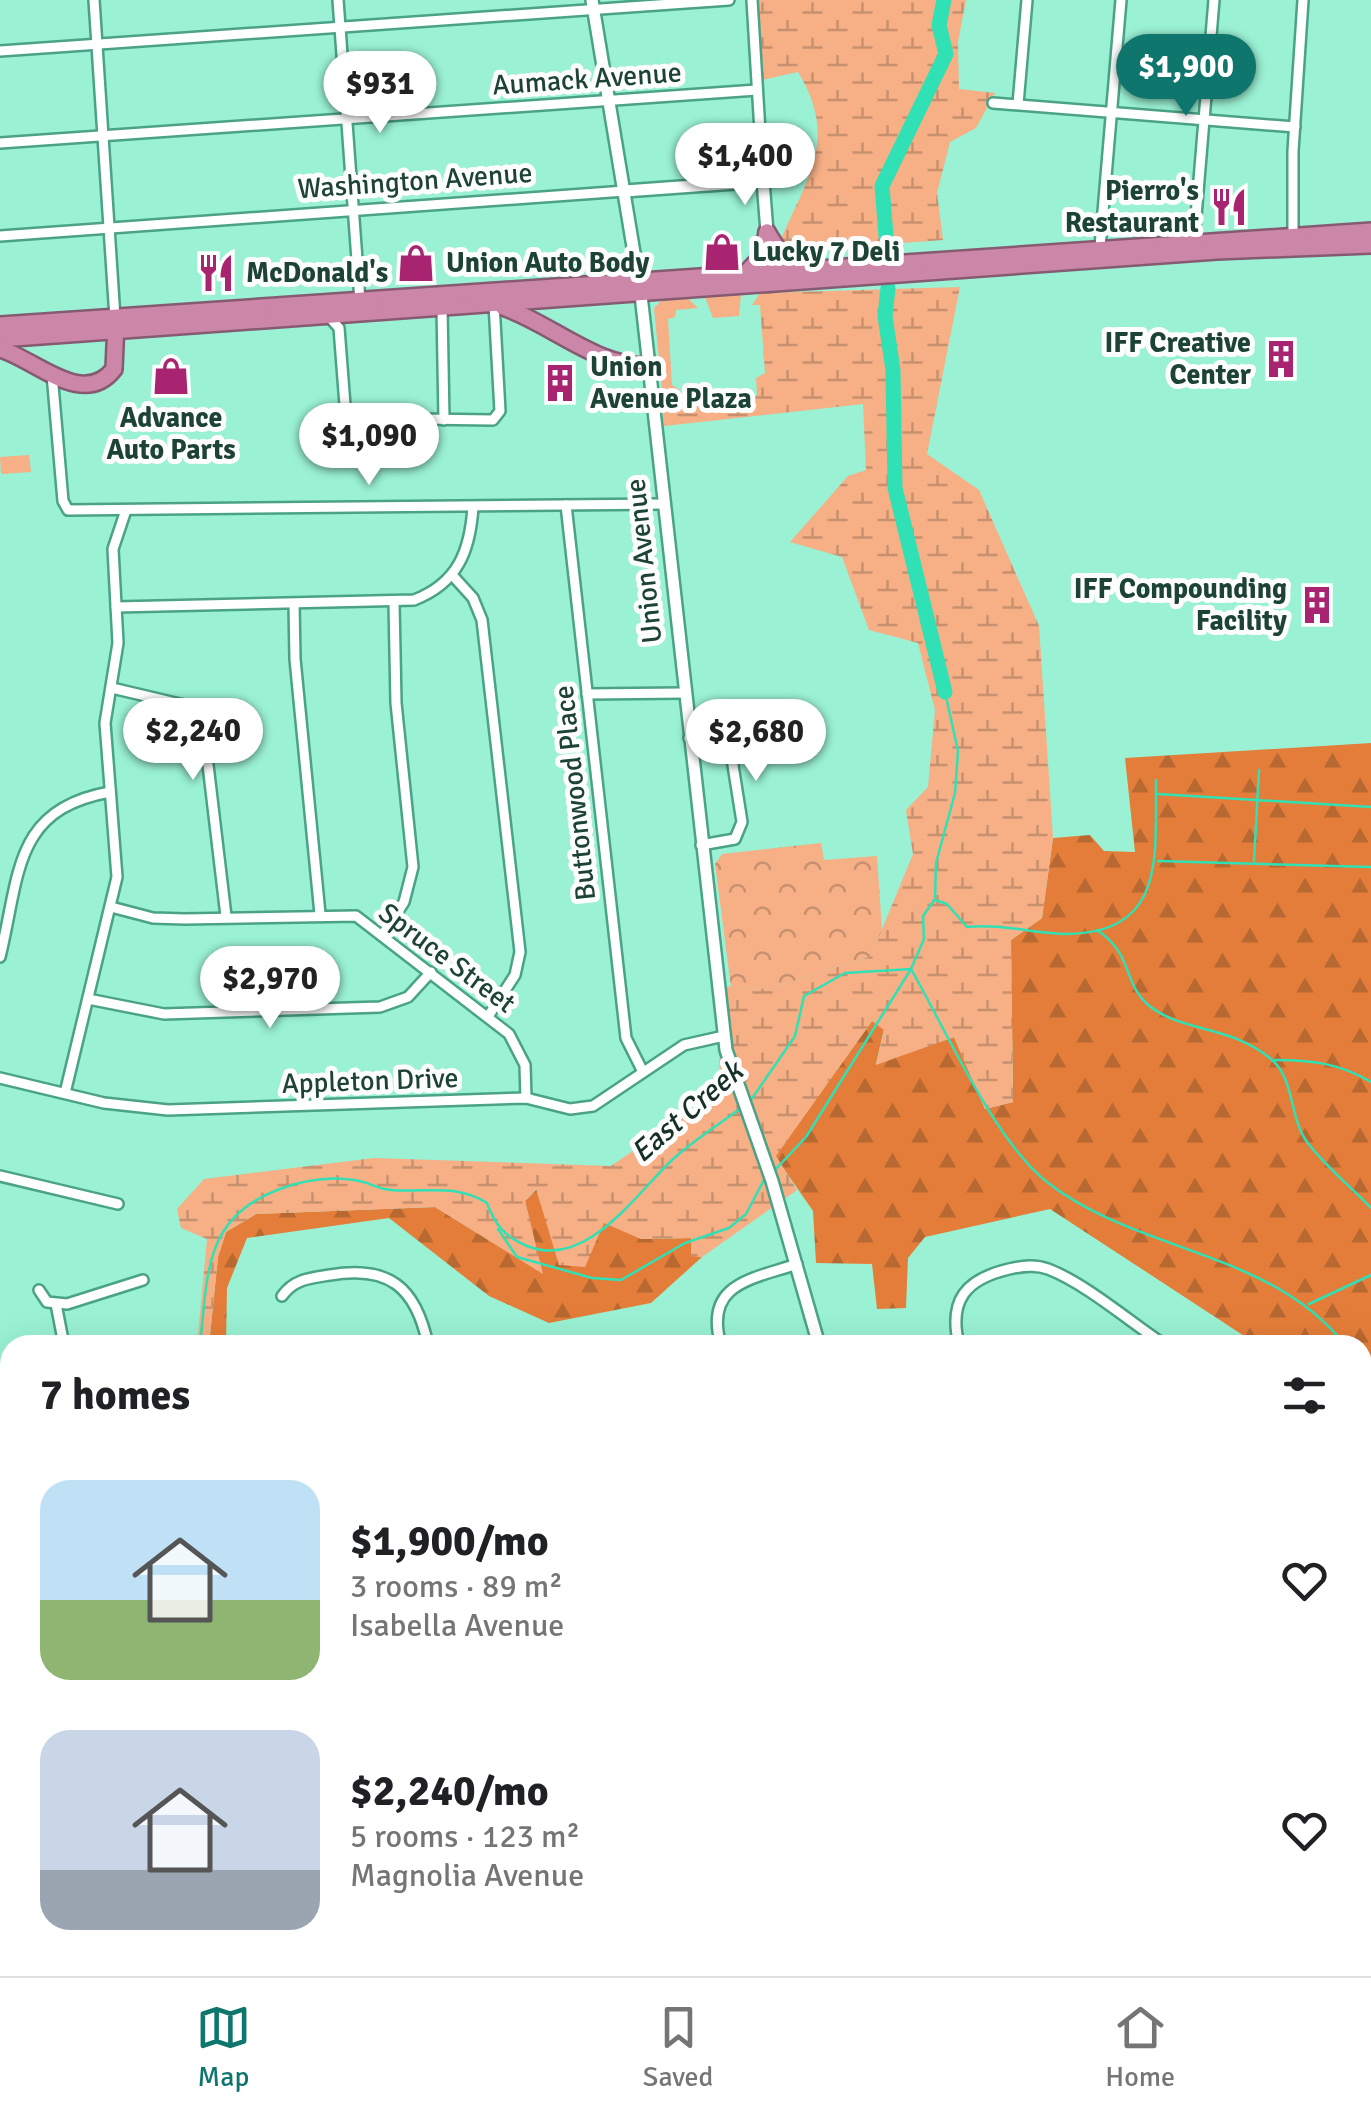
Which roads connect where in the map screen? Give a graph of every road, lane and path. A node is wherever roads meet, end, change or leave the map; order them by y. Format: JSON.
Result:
{"nodes":[{"id":1,"x":94,"y":0,"type":"edge"},
{"id":2,"x":338,"y":0,"type":"edge"},
{"id":3,"x":729,"y":0,"type":"edge"},
{"id":4,"x":752,"y":0,"type":"edge"},
{"id":5,"x":1027,"y":0,"type":"edge"},
{"id":6,"x":1120,"y":0,"type":"edge"},
{"id":7,"x":1214,"y":0,"type":"edge"},
{"id":8,"x":1303,"y":0,"type":"edge"},
{"id":9,"x":593,"y":4,"type":"edge"},
{"id":10,"x":340,"y":27,"type":"junction"},
{"id":11,"x":97,"y":44,"type":"junction"},
{"id":12,"x":0,"y":51,"type":"edge"},
{"id":13,"x":758,"y":90,"type":"junction"},
{"id":14,"x":608,"y":99,"type":"junction"},
{"id":15,"x":992,"y":103,"type":"dead end"},
{"id":16,"x":1018,"y":104,"type":"junction"},
{"id":17,"x":1111,"y":112,"type":"junction"},
{"id":18,"x":346,"y":118,"type":"junction"},
{"id":19,"x":1205,"y":120,"type":"junction"},
{"id":20,"x":1295,"y":127,"type":"junction"},
{"id":21,"x":104,"y":136,"type":"junction"},
{"id":22,"x":0,"y":142,"type":"edge"},
{"id":23,"x":764,"y":181,"type":"junction"},
{"id":24,"x":626,"y":191,"type":"junction"},
{"id":25,"x":353,"y":210,"type":"junction"},
{"id":26,"x":110,"y":227,"type":"junction"},
{"id":27,"x":1371,"y":230,"type":"edge"},
{"id":28,"x":768,"y":232,"type":"junction"},
{"id":29,"x":1293,"y":234,"type":"junction"},
{"id":30,"x":0,"y":236,"type":"edge"},
{"id":31,"x":1194,"y":240,"type":"junction"},
{"id":32,"x":1371,"y":245,"type":"edge"},
{"id":33,"x":1100,"y":247,"type":"junction"},
{"id":34,"x":816,"y":268,"type":"junction"},
{"id":35,"x":746,"y":272,"type":"junction"},
{"id":36,"x":640,"y":286,"type":"junction"},
{"id":37,"x":360,"y":301,"type":"junction"},
{"id":38,"x":494,"y":304,"type":"junction"},
{"id":39,"x":442,"y":308,"type":"junction"},
{"id":40,"x":324,"y":316,"type":"junction"},
{"id":41,"x":0,"y":325,"type":"edge"},
{"id":42,"x":116,"y":325,"type":"junction"},
{"id":43,"x":0,"y":339,"type":"edge"},
{"id":44,"x":0,"y":349,"type":"edge"},
{"id":45,"x":650,"y":366,"type":"junction"},
{"id":46,"x":52,"y":372,"type":"junction"},
{"id":47,"x":73,"y":384,"type":"junction"},
{"id":48,"x":57,"y":416,"type":"junction"},
{"id":49,"x":444,"y":420,"type":"junction"},
{"id":50,"x":662,"y":504,"type":"junction"},
{"id":51,"x":566,"y":505,"type":"junction"},
{"id":52,"x":473,"y":507,"type":"junction"},
{"id":53,"x":126,"y":510,"type":"junction"},
{"id":54,"x":453,"y":576,"type":"junction"},
{"id":55,"x":394,"y":603,"type":"junction"},
{"id":56,"x":294,"y":604,"type":"junction"},
{"id":57,"x":116,"y":607,"type":"junction"},
{"id":58,"x":112,"y":688,"type":"junction"},
{"id":59,"x":684,"y":693,"type":"junction"},
{"id":60,"x":587,"y":694,"type":"junction"},
{"id":61,"x":689,"y":738,"type":"junction"},
{"id":62,"x":110,"y":792,"type":"junction"},
{"id":63,"x":702,"y":846,"type":"junction"},
{"id":64,"x":111,"y":907,"type":"junction"},
{"id":65,"x":5,"y":912,"type":"edge"},
{"id":66,"x":320,"y":914,"type":"junction"},
{"id":67,"x":226,"y":916,"type":"junction"},
{"id":68,"x":383,"y":934,"type":"junction"},
{"id":69,"x":0,"y":957,"type":"edge"},
{"id":70,"x":431,"y":972,"type":"junction"},
{"id":71,"x":88,"y":999,"type":"junction"},
{"id":72,"x":489,"y":1015,"type":"junction"},
{"id":73,"x":724,"y":1036,"type":"junction"},
{"id":74,"x":643,"y":1072,"type":"junction"},
{"id":75,"x":0,"y":1078,"type":"edge"},
{"id":76,"x":65,"y":1092,"type":"junction"},
{"id":77,"x":526,"y":1098,"type":"junction"},
{"id":78,"x":0,"y":1176,"type":"edge"},
{"id":79,"x":118,"y":1204,"type":"dead end"},
{"id":80,"x":798,"y":1264,"type":"junction"},
{"id":81,"x":143,"y":1280,"type":"dead end"},
{"id":82,"x":39,"y":1290,"type":"dead end"},
{"id":83,"x":282,"y":1296,"type":"dead end"},
{"id":84,"x":56,"y":1304,"type":"junction"},
{"id":85,"x":62,"y":1335,"type":"edge"},
{"id":86,"x":426,"y":1335,"type":"edge"},
{"id":87,"x":720,"y":1335,"type":"edge"},
{"id":88,"x":816,"y":1335,"type":"edge"},
{"id":89,"x":957,"y":1335,"type":"edge"},
{"id":90,"x":1150,"y":1335,"type":"edge"}],
"edges":[{"from":1,"to":11,"type":"street"},
{"from":2,"to":10,"type":"street"},
{"from":3,"to":9,"type":"street"},
{"from":4,"to":13,"type":"street"},
{"from":5,"to":16,"type":"street"},
{"from":6,"to":17,"type":"street"},
{"from":7,"to":19,"type":"street"},
{"from":8,"to":20,"type":"street"},
{"from":9,"to":10,"type":"street"},
{"from":9,"to":14,"type":"street","name":"Union Avenue"},
{"from":10,"to":11,"type":"street"},
{"from":10,"to":18,"type":"street"},
{"from":11,"to":12,"type":"street"},
{"from":11,"to":21,"type":"street"},
{"from":13,"to":14,"type":"street","name":"Aumack Avenue"},
{"from":13,"to":23,"type":"street"},
{"from":14,"to":18,"type":"street","name":"Aumack Avenue"},
{"from":14,"to":24,"type":"street","name":"Union Avenue"},
{"from":15,"to":16,"type":"street"},
{"from":16,"to":17,"type":"street"},
{"from":17,"to":19,"type":"street"},
{"from":17,"to":33,"type":"street"},
{"from":18,"to":21,"type":"street","name":"Aumack Avenue"},
{"from":18,"to":25,"type":"street"},
{"from":19,"to":20,"type":"street"},
{"from":19,"to":31,"type":"street"},
{"from":20,"to":29,"type":"street"},
{"from":21,"to":22,"type":"street","name":"Aumack Avenue"},
{"from":21,"to":26,"type":"street"},
{"from":23,"to":24,"type":"street","name":"Washington Avenue"},
{"from":23,"to":28,"type":"street"},
{"from":24,"to":25,"type":"street","name":"Washington Avenue"},
{"from":24,"to":36,"type":"street","name":"Union Avenue"},
{"from":25,"to":26,"type":"street","name":"Washington Avenue"},
{"from":25,"to":37,"type":"street"},
{"from":26,"to":30,"type":"street","name":"Washington Avenue"},
{"from":26,"to":42,"type":"street"},
{"from":27,"to":29,"type":"highway"},
{"from":28,"to":34,"type":"highway"},
{"from":28,"to":35,"type":"highway"},
{"from":29,"to":31,"type":"highway"},
{"from":31,"to":33,"type":"highway"},
{"from":32,"to":36,"type":"highway"},
{"from":33,"to":34,"type":"highway"},
{"from":34,"to":35,"type":"highway"},
{"from":35,"to":36,"type":"highway"},
{"from":36,"to":37,"type":"highway"},
{"from":36,"to":38,"type":"highway"},
{"from":36,"to":45,"type":"street","name":"Union Avenue"},
{"from":37,"to":42,"type":"highway"},
{"from":38,"to":39,"type":"highway"},
{"from":38,"to":45,"type":"highway"},
{"from":38,"to":49,"type":"street"},
{"from":39,"to":40,"type":"highway"},
{"from":39,"to":49,"type":"street"},
{"from":40,"to":42,"type":"highway"},
{"from":40,"to":49,"type":"street"},
{"from":41,"to":42,"type":"highway"},
{"from":42,"to":43,"type":"highway"},
{"from":42,"to":47,"type":"highway"},
{"from":44,"to":46,"type":"highway"},
{"from":45,"to":50,"type":"street","name":"Union Avenue"},
{"from":46,"to":47,"type":"highway"},
{"from":46,"to":48,"type":"street"},
{"from":47,"to":48,"type":"street"},
{"from":48,"to":53,"type":"street"},
{"from":50,"to":51,"type":"street"},
{"from":50,"to":59,"type":"street","name":"Union Avenue"},
{"from":51,"to":52,"type":"street"},
{"from":51,"to":60,"type":"street","name":"Buttonwood Place"},
{"from":52,"to":53,"type":"street"},
{"from":52,"to":54,"type":"street"},
{"from":53,"to":57,"type":"street"},
{"from":54,"to":55,"type":"street"},
{"from":54,"to":72,"type":"street"},
{"from":55,"to":56,"type":"street"},
{"from":55,"to":68,"type":"street"},
{"from":56,"to":57,"type":"street"},
{"from":56,"to":66,"type":"street"},
{"from":57,"to":58,"type":"street"},
{"from":58,"to":62,"type":"street"},
{"from":58,"to":67,"type":"street"},
{"from":59,"to":60,"type":"street"},
{"from":59,"to":61,"type":"street","name":"Union Avenue"},
{"from":60,"to":74,"type":"street","name":"Buttonwood Place"},
{"from":61,"to":63,"type":"street","name":"Union Avenue"},
{"from":61,"to":63,"type":"street"},
{"from":62,"to":64,"type":"street"},
{"from":62,"to":65,"type":"street"},
{"from":63,"to":73,"type":"street","name":"Union Avenue"},
{"from":64,"to":67,"type":"street","name":"Spruce Street"},
{"from":64,"to":71,"type":"street"},
{"from":65,"to":69,"type":"street"},
{"from":66,"to":67,"type":"street","name":"Spruce Street"},
{"from":66,"to":68,"type":"street","name":"Spruce Street"},
{"from":68,"to":70,"type":"street","name":"Spruce Street"},
{"from":70,"to":71,"type":"street"},
{"from":70,"to":72,"type":"street","name":"Spruce Street"},
{"from":71,"to":76,"type":"street"},
{"from":72,"to":77,"type":"street","name":"Spruce Street"},
{"from":73,"to":74,"type":"street","name":"Appleton Drive"},
{"from":73,"to":80,"type":"street","name":"Union Avenue"},
{"from":74,"to":77,"type":"street","name":"Appleton Drive"},
{"from":75,"to":76,"type":"street","name":"Appleton Drive"},
{"from":76,"to":77,"type":"street","name":"Appleton Drive"},
{"from":78,"to":79,"type":"street"},
{"from":80,"to":87,"type":"street"},
{"from":80,"to":88,"type":"street","name":"Union Avenue"},
{"from":81,"to":84,"type":"street"},
{"from":82,"to":84,"type":"street"},
{"from":83,"to":86,"type":"street"},
{"from":84,"to":85,"type":"street"},
{"from":89,"to":90,"type":"street"}]}
